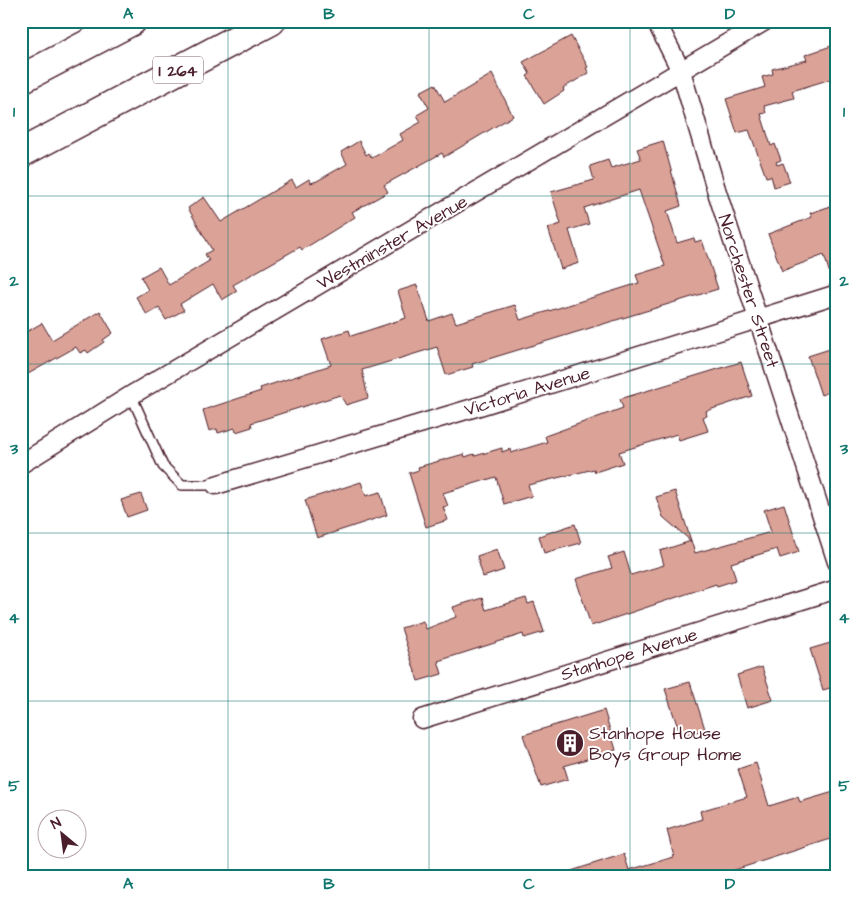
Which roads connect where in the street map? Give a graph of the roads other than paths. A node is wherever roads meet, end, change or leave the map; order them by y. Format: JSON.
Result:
{"nodes":[{"id":1,"x":132,"y":21,"type":"edge"},
{"id":2,"x":270,"y":21,"type":"edge"},
{"id":3,"x":656,"y":21,"type":"edge"},
{"id":4,"x":765,"y":21,"type":"edge"},
{"id":5,"x":681,"y":71,"type":"junction"},
{"id":6,"x":21,"y":79,"type":"edge"},
{"id":7,"x":21,"y":153,"type":"edge"},
{"id":8,"x":837,"y":294,"type":"edge"},
{"id":9,"x":758,"y":319,"type":"junction"},
{"id":10,"x":131,"y":395,"type":"junction"},
{"id":11,"x":21,"y":464,"type":"edge"},
{"id":12,"x":216,"y":484,"type":"joint"},
{"id":13,"x":837,"y":562,"type":"edge"},
{"id":14,"x":837,"y":589,"type":"edge"},
{"id":15,"x":422,"y":719,"type":"dead end"}],
"edges":[{"from":1,"to":6,"type":"highway"},
{"from":2,"to":7,"type":"highway","number":"I 264"},
{"from":3,"to":5,"type":"street","name":"Norchester Street"},
{"from":4,"to":5,"type":"street","name":"Westminster Avenue"},
{"from":5,"to":9,"type":"street","name":"Norchester Street"},
{"from":5,"to":10,"type":"street","name":"Westminster Avenue"},
{"from":8,"to":9,"type":"street","name":"Victoria Avenue"},
{"from":9,"to":12,"type":"street","name":"Victoria Avenue"},
{"from":9,"to":13,"type":"street","name":"Norchester Street"},
{"from":10,"to":11,"type":"street","name":"Westminster Avenue"},
{"from":10,"to":12,"type":"lane"},
{"from":14,"to":15,"type":"street","name":"Stanhope Avenue"}]}
